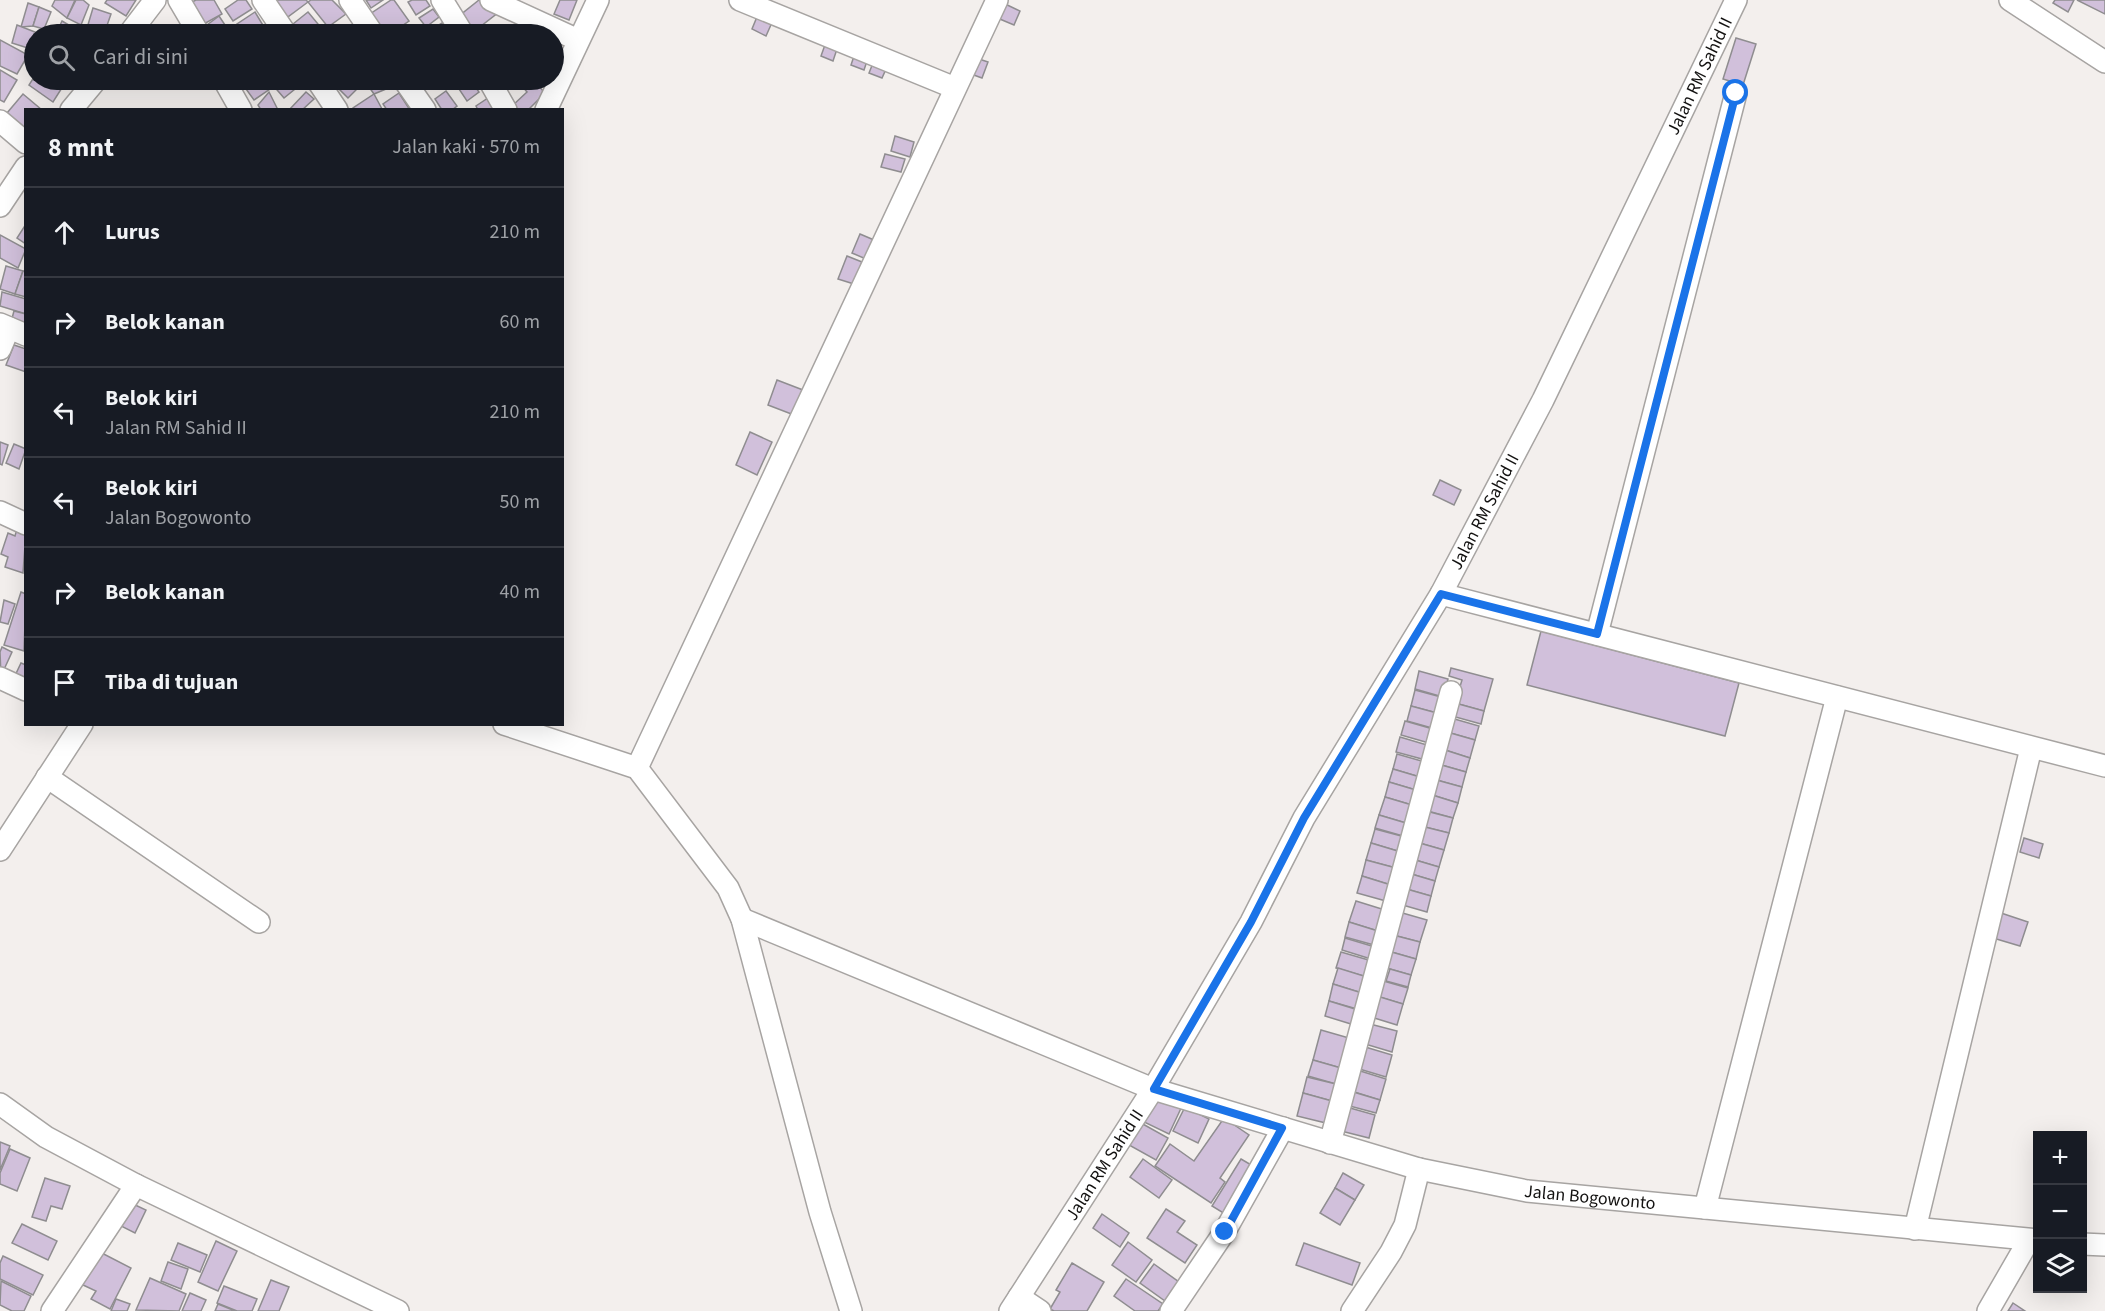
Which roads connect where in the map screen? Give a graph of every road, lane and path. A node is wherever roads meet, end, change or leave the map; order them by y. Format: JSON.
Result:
{"nodes":[{"id":1,"x":154,"y":0,"type":"edge"},
{"id":2,"x":179,"y":0,"type":"edge"},
{"id":3,"x":263,"y":0,"type":"edge"},
{"id":4,"x":350,"y":0,"type":"edge"},
{"id":5,"x":442,"y":0,"type":"edge"},
{"id":6,"x":491,"y":0,"type":"edge"},
{"id":7,"x":598,"y":0,"type":"edge"},
{"id":8,"x":741,"y":0,"type":"edge"},
{"id":9,"x":997,"y":0,"type":"edge"},
{"id":10,"x":1736,"y":0,"type":"edge"},
{"id":11,"x":2010,"y":0,"type":"edge"},
{"id":12,"x":136,"y":24,"type":"edge"},
{"id":13,"x":193,"y":24,"type":"edge"},
{"id":14,"x":279,"y":24,"type":"edge"},
{"id":15,"x":366,"y":24,"type":"edge"},
{"id":16,"x":457,"y":24,"type":"edge"},
{"id":17,"x":543,"y":24,"type":"edge"},
{"id":18,"x":564,"y":34,"type":"edge"},
{"id":19,"x":578,"y":40,"type":"junction"},
{"id":20,"x":2104,"y":59,"type":"edge"},
{"id":21,"x":564,"y":71,"type":"edge"},
{"id":22,"x":955,"y":88,"type":"junction"},
{"id":23,"x":88,"y":90,"type":"edge"},
{"id":24,"x":230,"y":90,"type":"edge"},
{"id":25,"x":324,"y":90,"type":"edge"},
{"id":26,"x":411,"y":90,"type":"edge"},
{"id":27,"x":495,"y":90,"type":"edge"},
{"id":28,"x":555,"y":90,"type":"edge"},
{"id":29,"x":1736,"y":93,"type":"dead end"},
{"id":30,"x":73,"y":108,"type":"edge"},
{"id":31,"x":240,"y":108,"type":"edge"},
{"id":32,"x":336,"y":108,"type":"edge"},
{"id":33,"x":424,"y":108,"type":"edge"},
{"id":34,"x":505,"y":108,"type":"edge"},
{"id":35,"x":547,"y":108,"type":"edge"},
{"id":36,"x":0,"y":122,"type":"edge"},
{"id":37,"x":24,"y":141,"type":"edge"},
{"id":38,"x":24,"y":170,"type":"edge"},
{"id":39,"x":0,"y":206,"type":"edge"},
{"id":40,"x":12,"y":329,"type":"edge"},
{"id":41,"x":0,"y":349,"type":"edge"},
{"id":42,"x":0,"y":512,"type":"edge"},
{"id":43,"x":24,"y":523,"type":"edge"},
{"id":44,"x":1441,"y":594,"type":"junction"},
{"id":45,"x":1597,"y":634,"type":"junction"},
{"id":46,"x":0,"y":678,"type":"edge"},
{"id":47,"x":24,"y":689,"type":"edge"},
{"id":48,"x":1451,"y":692,"type":"dead end"},
{"id":49,"x":1837,"y":697,"type":"junction"},
{"id":50,"x":81,"y":726,"type":"edge"},
{"id":51,"x":510,"y":726,"type":"edge"},
{"id":52,"x":2031,"y":748,"type":"junction"},
{"id":53,"x":2105,"y":766,"type":"edge"},
{"id":54,"x":637,"y":768,"type":"junction"},
{"id":55,"x":47,"y":777,"type":"junction"},
{"id":56,"x":0,"y":850,"type":"edge"},
{"id":57,"x":742,"y":919,"type":"junction"},
{"id":58,"x":259,"y":922,"type":"dead end"},
{"id":59,"x":1154,"y":1089,"type":"junction"},
{"id":60,"x":0,"y":1104,"type":"edge"},
{"id":61,"x":1282,"y":1128,"type":"junction"},
{"id":62,"x":1329,"y":1143,"type":"junction"},
{"id":63,"x":1419,"y":1169,"type":"junction"},
{"id":64,"x":136,"y":1185,"type":"junction"},
{"id":65,"x":1705,"y":1208,"type":"junction"},
{"id":66,"x":1915,"y":1228,"type":"junction"},
{"id":67,"x":2033,"y":1240,"type":"edge"},
{"id":68,"x":2087,"y":1244,"type":"edge"},
{"id":69,"x":2105,"y":1245,"type":"edge"},
{"id":70,"x":1014,"y":1304,"type":"edge"},
{"id":71,"x":394,"y":1310,"type":"edge"},
{"id":72,"x":52,"y":1311,"type":"edge"},
{"id":73,"x":851,"y":1311,"type":"edge"},
{"id":74,"x":1040,"y":1311,"type":"edge"},
{"id":75,"x":1171,"y":1311,"type":"edge"},
{"id":76,"x":1352,"y":1311,"type":"edge"},
{"id":77,"x":1988,"y":1311,"type":"edge"}],
"edges":[{"from":1,"to":12,"type":"street"},
{"from":2,"to":13,"type":"street"},
{"from":3,"to":14,"type":"street"},
{"from":4,"to":15,"type":"street"},
{"from":5,"to":16,"type":"street"},
{"from":6,"to":17,"type":"street"},
{"from":7,"to":19,"type":"street"},
{"from":8,"to":22,"type":"street"},
{"from":9,"to":22,"type":"street"},
{"from":10,"to":44,"type":"street","name":"Jalan RM Sahid II"},
{"from":11,"to":20,"type":"street"},
{"from":18,"to":19,"type":"street"},
{"from":19,"to":21,"type":"street"},
{"from":22,"to":54,"type":"street"},
{"from":23,"to":30,"type":"street"},
{"from":24,"to":31,"type":"street"},
{"from":25,"to":32,"type":"street"},
{"from":26,"to":33,"type":"street"},
{"from":27,"to":34,"type":"street"},
{"from":28,"to":35,"type":"street"},
{"from":29,"to":45,"type":"street"},
{"from":36,"to":37,"type":"street"},
{"from":38,"to":39,"type":"street"},
{"from":40,"to":41,"type":"street"},
{"from":42,"to":43,"type":"street"},
{"from":44,"to":45,"type":"street"},
{"from":44,"to":59,"type":"street","name":"Jalan RM Sahid II"},
{"from":45,"to":49,"type":"street"},
{"from":46,"to":47,"type":"street"},
{"from":48,"to":62,"type":"street"},
{"from":49,"to":52,"type":"street"},
{"from":49,"to":65,"type":"street"},
{"from":50,"to":55,"type":"street"},
{"from":51,"to":54,"type":"street"},
{"from":52,"to":53,"type":"street"},
{"from":52,"to":66,"type":"street"},
{"from":54,"to":57,"type":"street"},
{"from":55,"to":56,"type":"street"},
{"from":55,"to":58,"type":"street"},
{"from":57,"to":59,"type":"street","name":"Jalan Bogowonto"},
{"from":57,"to":73,"type":"street"},
{"from":59,"to":61,"type":"street","name":"Jalan Bogowonto"},
{"from":59,"to":70,"type":"street","name":"Jalan RM Sahid II"},
{"from":60,"to":64,"type":"street"},
{"from":61,"to":62,"type":"street","name":"Jalan Bogowonto"},
{"from":61,"to":75,"type":"street"},
{"from":62,"to":63,"type":"street","name":"Jalan Bogowonto"},
{"from":63,"to":65,"type":"street","name":"Jalan Bogowonto"},
{"from":63,"to":76,"type":"street"},
{"from":64,"to":71,"type":"street"},
{"from":64,"to":72,"type":"street"},
{"from":65,"to":66,"type":"street","name":"Jalan Bogowonto"},
{"from":66,"to":67,"type":"street","name":"Jalan Bogowonto"},
{"from":67,"to":77,"type":"street"},
{"from":68,"to":69,"type":"street"},
{"from":70,"to":74,"type":"street"}]}
